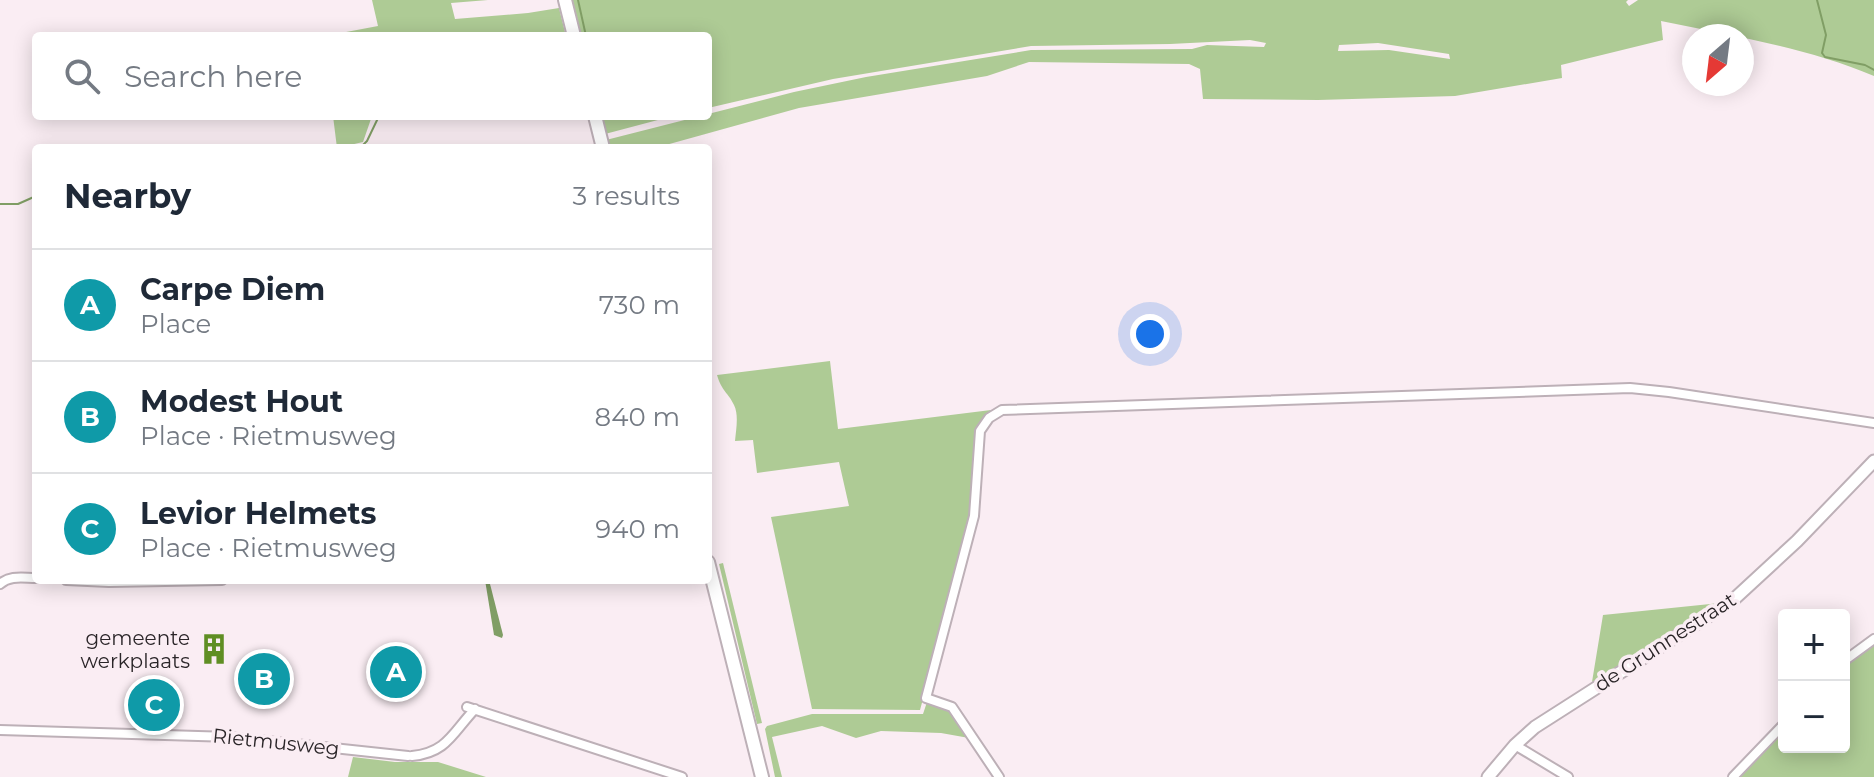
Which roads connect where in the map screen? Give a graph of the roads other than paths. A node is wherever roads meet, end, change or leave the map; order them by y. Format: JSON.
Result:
{"nodes":[{"id":1,"x":565,"y":0,"type":"edge"},
{"id":2,"x":573,"y":32,"type":"edge"},
{"id":3,"x":596,"y":120,"type":"edge"},
{"id":4,"x":602,"y":144,"type":"edge"},
{"id":5,"x":1874,"y":423,"type":"edge"},
{"id":6,"x":1874,"y":461,"type":"edge"},
{"id":7,"x":32,"y":578,"type":"edge"},
{"id":8,"x":712,"y":578,"type":"edge"},
{"id":9,"x":0,"y":583,"type":"edge"},
{"id":10,"x":1874,"y":639,"type":"edge"},
{"id":11,"x":1850,"y":657,"type":"edge"},
{"id":12,"x":0,"y":730,"type":"edge"},
{"id":13,"x":1778,"y":730,"type":"edge"},
{"id":14,"x":1515,"y":745,"type":"junction"},
{"id":15,"x":682,"y":777,"type":"edge"},
{"id":16,"x":762,"y":777,"type":"edge"},
{"id":17,"x":999,"y":777,"type":"edge"},
{"id":18,"x":1488,"y":777,"type":"edge"},
{"id":19,"x":1568,"y":777,"type":"edge"},
{"id":20,"x":1733,"y":777,"type":"edge"}],
"edges":[{"from":1,"to":2,"type":"main road"},
{"from":3,"to":4,"type":"main road"},
{"from":5,"to":17,"type":"street"},
{"from":6,"to":14,"type":"street","name":"de Grunnestraat"},
{"from":7,"to":9,"type":"street"},
{"from":8,"to":16,"type":"main road"},
{"from":10,"to":11,"type":"street"},
{"from":12,"to":15,"type":"street","name":"Rietmusweg"},
{"from":13,"to":20,"type":"street"},
{"from":14,"to":18,"type":"street","name":"de Grunnestraat"},
{"from":14,"to":19,"type":"street"}]}
